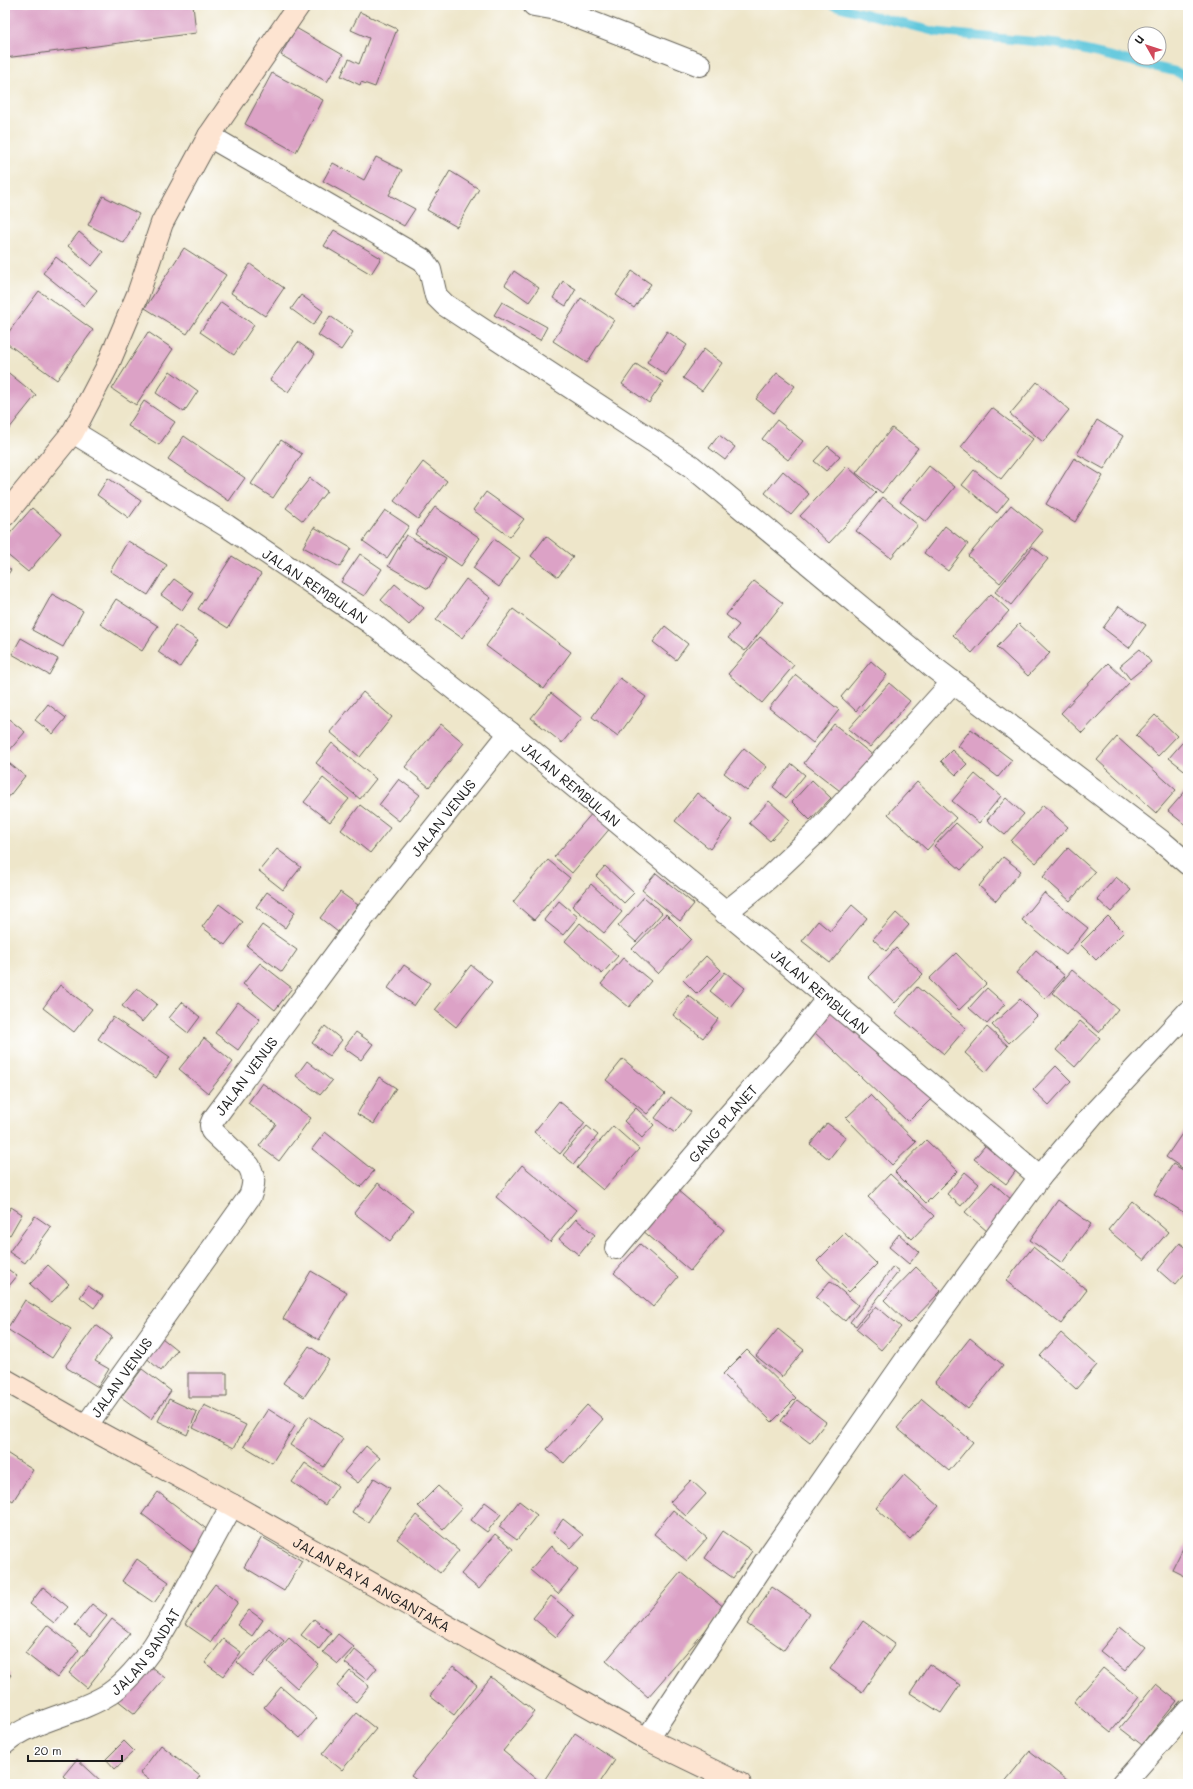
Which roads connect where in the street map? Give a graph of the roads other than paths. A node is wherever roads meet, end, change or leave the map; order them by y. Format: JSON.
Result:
{"nodes":[{"id":1,"x":298,"y":5,"type":"edge"},
{"id":2,"x":534,"y":5,"type":"edge"},
{"id":3,"x":700,"y":66,"type":"dead end"},
{"id":4,"x":209,"y":136,"type":"junction"},
{"id":5,"x":73,"y":432,"type":"junction"},
{"id":6,"x":5,"y":515,"type":"edge"},
{"id":7,"x":953,"y":682,"type":"junction"},
{"id":8,"x":510,"y":733,"type":"junction"},
{"id":9,"x":1188,"y":864,"type":"edge"},
{"id":10,"x":725,"y":913,"type":"junction"},
{"id":11,"x":828,"y":998,"type":"junction"},
{"id":12,"x":1188,"y":1012,"type":"edge"},
{"id":13,"x":1040,"y":1177,"type":"junction"},
{"id":14,"x":616,"y":1248,"type":"dead end"},
{"id":15,"x":5,"y":1380,"type":"edge"},
{"id":16,"x":86,"y":1426,"type":"junction"},
{"id":17,"x":232,"y":1505,"type":"junction"},
{"id":18,"x":1188,"y":1710,"type":"edge"},
{"id":19,"x":647,"y":1739,"type":"junction"},
{"id":20,"x":5,"y":1743,"type":"edge"},
{"id":21,"x":740,"y":1784,"type":"edge"},
{"id":22,"x":1123,"y":1784,"type":"edge"}],
"edges":[{"from":1,"to":4,"type":"main road"},
{"from":2,"to":3,"type":"street"},
{"from":4,"to":5,"type":"main road"},
{"from":4,"to":7,"type":"street"},
{"from":5,"to":6,"type":"main road"},
{"from":5,"to":8,"type":"street","name":"JALAN REMBULAN"},
{"from":7,"to":9,"type":"street"},
{"from":7,"to":10,"type":"street"},
{"from":8,"to":10,"type":"street","name":"JALAN REMBULAN"},
{"from":8,"to":16,"type":"street","name":"JALAN VENUS"},
{"from":10,"to":11,"type":"street","name":"JALAN REMBULAN"},
{"from":11,"to":13,"type":"street","name":"JALAN REMBULAN"},
{"from":11,"to":14,"type":"street","name":"GANG PLANET"},
{"from":12,"to":13,"type":"street"},
{"from":13,"to":19,"type":"street"},
{"from":15,"to":16,"type":"main road","name":"JALAN RAYA ANGANTAKA"},
{"from":16,"to":17,"type":"main road","name":"JALAN RAYA ANGANTAKA"},
{"from":17,"to":19,"type":"main road","name":"JALAN RAYA ANGANTAKA"},
{"from":17,"to":20,"type":"street","name":"JALAN SANDAT"},
{"from":18,"to":22,"type":"street"},
{"from":19,"to":21,"type":"main road","name":"JALAN RAYA ANGANTAKA"}]}
